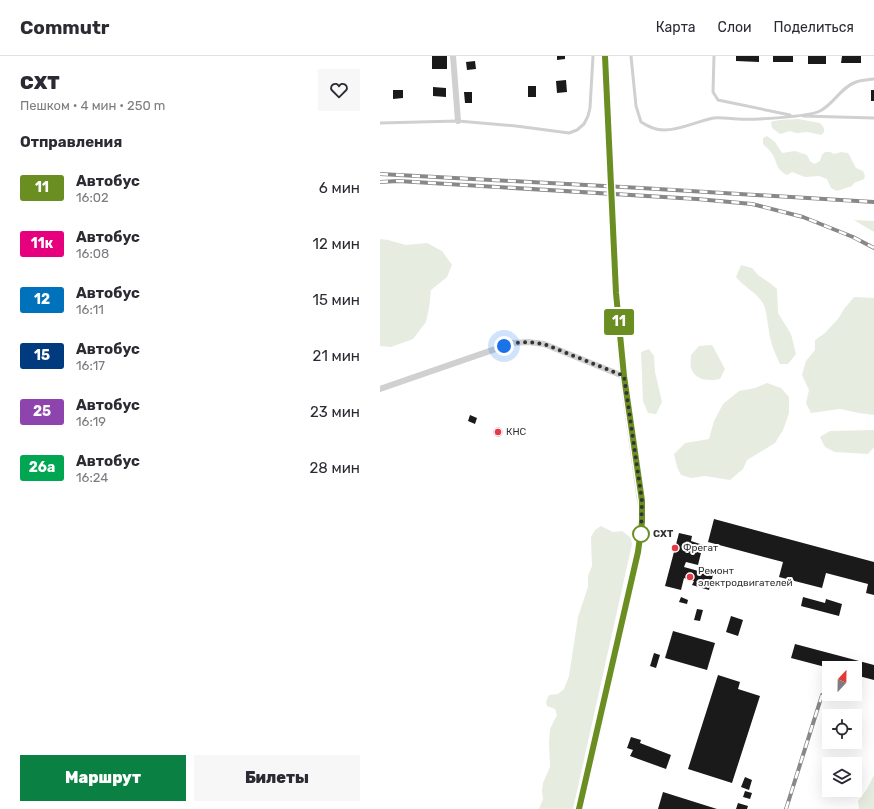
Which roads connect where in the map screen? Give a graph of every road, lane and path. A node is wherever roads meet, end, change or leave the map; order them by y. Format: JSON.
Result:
{"nodes":[{"id":1,"x":453,"y":56,"type":"edge"},
{"id":2,"x":593,"y":56,"type":"edge"},
{"id":3,"x":605,"y":56,"type":"edge"},
{"id":4,"x":631,"y":56,"type":"edge"},
{"id":5,"x":714,"y":56,"type":"edge"},
{"id":6,"x":874,"y":79,"type":"edge"},
{"id":7,"x":794,"y":116,"type":"junction"},
{"id":8,"x":874,"y":118,"type":"edge"},
{"id":9,"x":458,"y":121,"type":"junction"},
{"id":10,"x":380,"y":123,"type":"edge"},
{"id":11,"x":624,"y":376,"type":"junction"},
{"id":12,"x":380,"y":389,"type":"edge"},
{"id":13,"x":579,"y":809,"type":"edge"}],
"edges":[{"from":1,"to":9,"type":"street"},
{"from":2,"to":9,"type":"lane"},
{"from":3,"to":11,"type":"street"},
{"from":4,"to":7,"type":"lane"},
{"from":5,"to":7,"type":"lane"},
{"from":6,"to":7,"type":"lane"},
{"from":7,"to":8,"type":"lane"},
{"from":9,"to":10,"type":"lane"},
{"from":11,"to":12,"type":"street"},
{"from":11,"to":13,"type":"street"}]}
